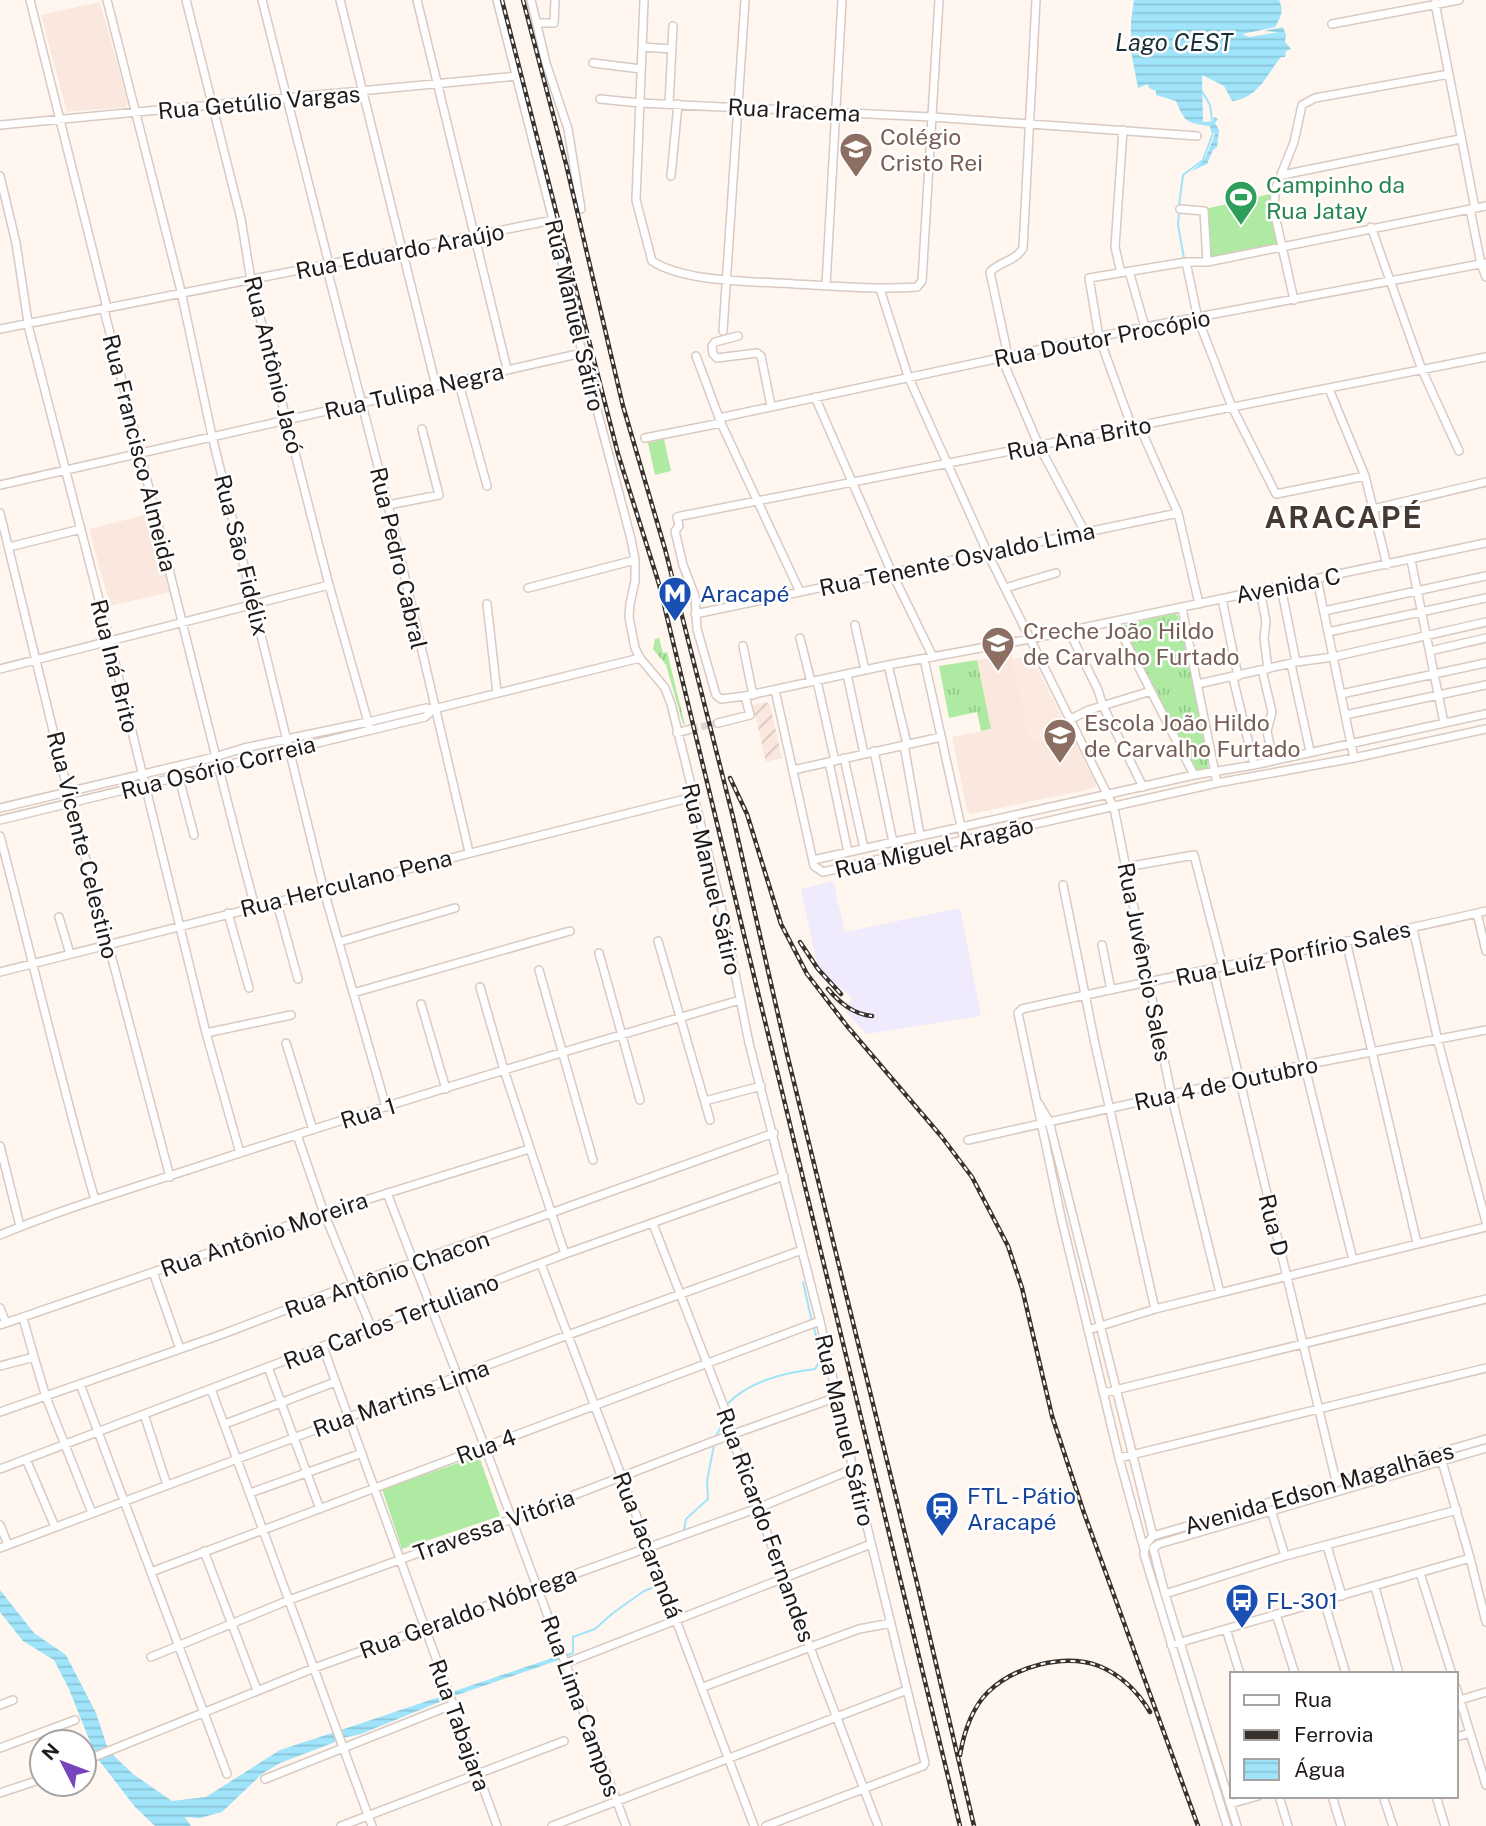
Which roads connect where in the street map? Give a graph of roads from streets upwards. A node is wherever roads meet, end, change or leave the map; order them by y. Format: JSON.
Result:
{"nodes":[{"id":1,"x":30,"y":0,"type":"edge"},
{"id":2,"x":107,"y":0,"type":"edge"},
{"id":3,"x":186,"y":0,"type":"edge"},
{"id":4,"x":262,"y":0,"type":"edge"},
{"id":5,"x":341,"y":0,"type":"edge"},
{"id":6,"x":417,"y":0,"type":"edge"},
{"id":7,"x":497,"y":0,"type":"edge"},
{"id":8,"x":531,"y":0,"type":"edge"},
{"id":9,"x":555,"y":0,"type":"edge"},
{"id":10,"x":644,"y":0,"type":"edge"},
{"id":11,"x":745,"y":0,"type":"edge"},
{"id":12,"x":842,"y":0,"type":"edge"},
{"id":13,"x":939,"y":0,"type":"edge"},
{"id":14,"x":1036,"y":0,"type":"edge"},
{"id":15,"x":1403,"y":0,"type":"edge"},
{"id":16,"x":1459,"y":0,"type":"edge"},
{"id":17,"x":1436,"y":4,"type":"junction"},
{"id":18,"x":1408,"y":9,"type":"junction"},
{"id":19,"x":537,"y":23,"type":"junction"},
{"id":20,"x":1332,"y":24,"type":"dead end"},
{"id":21,"x":673,"y":26,"type":"dead end"},
{"id":22,"x":642,"y":47,"type":"junction"},
{"id":23,"x":672,"y":48,"type":"junction"},
{"id":24,"x":593,"y":63,"type":"dead end"},
{"id":25,"x":641,"y":69,"type":"junction"},
{"id":26,"x":1449,"y":74,"type":"junction"},
{"id":27,"x":517,"y":76,"type":"junction"},
{"id":28,"x":438,"y":85,"type":"junction"},
{"id":29,"x":363,"y":92,"type":"junction"},
{"id":30,"x":287,"y":99,"type":"junction"},
{"id":31,"x":600,"y":99,"type":"dead end"},
{"id":32,"x":640,"y":103,"type":"junction"},
{"id":33,"x":674,"y":104,"type":"junction"},
{"id":34,"x":212,"y":106,"type":"junction"},
{"id":35,"x":740,"y":106,"type":"junction"},
{"id":36,"x":835,"y":112,"type":"junction"},
{"id":37,"x":136,"y":113,"type":"junction"},
{"id":38,"x":932,"y":117,"type":"junction"},
{"id":39,"x":61,"y":119,"type":"junction"},
{"id":40,"x":1028,"y":122,"type":"junction"},
{"id":41,"x":0,"y":125,"type":"edge"},
{"id":42,"x":1124,"y":130,"type":"junction"},
{"id":43,"x":1197,"y":136,"type":"dead end"},
{"id":44,"x":1460,"y":139,"type":"junction"},
{"id":45,"x":1282,"y":175,"type":"junction"},
{"id":46,"x":0,"y":176,"type":"edge"},
{"id":47,"x":671,"y":176,"type":"dead end"},
{"id":48,"x":1486,"y":206,"type":"edge"},
{"id":49,"x":581,"y":209,"type":"dead end"},
{"id":50,"x":1180,"y":209,"type":"dead end"},
{"id":51,"x":1472,"y":209,"type":"junction"},
{"id":52,"x":553,"y":220,"type":"junction"},
{"id":53,"x":1371,"y":228,"type":"junction"},
{"id":54,"x":475,"y":235,"type":"junction"},
{"id":55,"x":1282,"y":247,"type":"junction"},
{"id":56,"x":401,"y":250,"type":"junction"},
{"id":57,"x":1186,"y":262,"type":"junction"},
{"id":58,"x":1207,"y":262,"type":"junction"},
{"id":59,"x":1483,"y":263,"type":"edge"},
{"id":60,"x":327,"y":264,"type":"junction"},
{"id":61,"x":1125,"y":272,"type":"junction"},
{"id":62,"x":1486,"y":277,"type":"edge"},
{"id":63,"x":727,"y":280,"type":"junction"},
{"id":64,"x":251,"y":281,"type":"junction"},
{"id":65,"x":1389,"y":281,"type":"junction"},
{"id":66,"x":827,"y":285,"type":"junction"},
{"id":67,"x":880,"y":289,"type":"junction"},
{"id":68,"x":180,"y":294,"type":"junction"},
{"id":69,"x":1294,"y":300,"type":"junction"},
{"id":70,"x":106,"y":307,"type":"junction"},
{"id":71,"x":1198,"y":319,"type":"junction"},
{"id":72,"x":29,"y":322,"type":"junction"},
{"id":73,"x":1145,"y":327,"type":"junction"},
{"id":74,"x":0,"y":329,"type":"edge"},
{"id":75,"x":723,"y":331,"type":"dead end"},
{"id":76,"x":738,"y":336,"type":"dead end"},
{"id":77,"x":1099,"y":337,"type":"junction"},
{"id":78,"x":582,"y":353,"type":"junction"},
{"id":79,"x":696,"y":356,"type":"dead end"},
{"id":80,"x":1005,"y":357,"type":"junction"},
{"id":81,"x":1486,"y":357,"type":"edge"},
{"id":82,"x":507,"y":369,"type":"junction"},
{"id":83,"x":1422,"y":370,"type":"junction"},
{"id":84,"x":908,"y":376,"type":"junction"},
{"id":85,"x":458,"y":380,"type":"junction"},
{"id":86,"x":436,"y":386,"type":"junction"},
{"id":87,"x":1329,"y":389,"type":"junction"},
{"id":88,"x":815,"y":397,"type":"junction"},
{"id":89,"x":361,"y":404,"type":"junction"},
{"id":90,"x":771,"y":406,"type":"junction"},
{"id":91,"x":1232,"y":407,"type":"junction"},
{"id":92,"x":287,"y":420,"type":"junction"},
{"id":93,"x":720,"y":420,"type":"junction"},
{"id":94,"x":1135,"y":426,"type":"junction"},
{"id":95,"x":422,"y":429,"type":"dead end"},
{"id":96,"x":212,"y":436,"type":"junction"},
{"id":97,"x":645,"y":438,"type":"dead end"},
{"id":98,"x":1039,"y":446,"type":"junction"},
{"id":99,"x":1458,"y":451,"type":"dead end"},
{"id":100,"x":140,"y":453,"type":"junction"},
{"id":101,"x":948,"y":464,"type":"junction"},
{"id":102,"x":65,"y":470,"type":"junction"},
{"id":103,"x":1365,"y":476,"type":"junction"},
{"id":104,"x":1486,"y":482,"type":"edge"},
{"id":105,"x":852,"y":484,"type":"junction"},
{"id":106,"x":0,"y":485,"type":"edge"},
{"id":107,"x":487,"y":486,"type":"dead end"},
{"id":108,"x":758,"y":502,"type":"junction"},
{"id":109,"x":388,"y":505,"type":"junction"},
{"id":110,"x":1373,"y":509,"type":"junction"},
{"id":111,"x":0,"y":513,"type":"edge"},
{"id":112,"x":1178,"y":513,"type":"junction"},
{"id":113,"x":81,"y":529,"type":"junction"},
{"id":114,"x":1085,"y":532,"type":"junction"},
{"id":115,"x":1486,"y":543,"type":"edge"},
{"id":116,"x":9,"y":547,"type":"junction"},
{"id":117,"x":988,"y":554,"type":"junction"},
{"id":118,"x":1411,"y":560,"type":"junction"},
{"id":119,"x":635,"y":561,"type":"junction"},
{"id":120,"x":1387,"y":565,"type":"junction"},
{"id":121,"x":892,"y":573,"type":"junction"},
{"id":122,"x":1056,"y":573,"type":"dead end"},
{"id":123,"x":1486,"y":576,"type":"edge"},
{"id":124,"x":1317,"y":579,"type":"junction"},
{"id":125,"x":329,"y":585,"type":"junction"},
{"id":126,"x":1280,"y":587,"type":"junction"},
{"id":127,"x":528,"y":588,"type":"dead end"},
{"id":128,"x":1005,"y":588,"type":"junction"},
{"id":129,"x":1260,"y":590,"type":"junction"},
{"id":130,"x":1417,"y":590,"type":"junction"},
{"id":131,"x":800,"y":592,"type":"junction"},
{"id":132,"x":1222,"y":598,"type":"junction"},
{"id":133,"x":1486,"y":598,"type":"edge"},
{"id":134,"x":254,"y":604,"type":"junction"},
{"id":135,"x":488,"y":604,"type":"dead end"},
{"id":136,"x":1199,"y":604,"type":"junction"},
{"id":137,"x":1182,"y":608,"type":"junction"},
{"id":138,"x":1324,"y":611,"type":"junction"},
{"id":139,"x":1422,"y":611,"type":"junction"},
{"id":140,"x":695,"y":614,"type":"junction"},
{"id":141,"x":1115,"y":621,"type":"junction"},
{"id":142,"x":1486,"y":622,"type":"edge"},
{"id":143,"x":184,"y":624,"type":"junction"},
{"id":144,"x":855,"y":625,"type":"dead end"},
{"id":145,"x":1069,"y":631,"type":"junction"},
{"id":146,"x":1328,"y":632,"type":"junction"},
{"id":147,"x":1427,"y":636,"type":"junction"},
{"id":148,"x":800,"y":638,"type":"dead end"},
{"id":149,"x":1486,"y":638,"type":"edge"},
{"id":150,"x":1030,"y":639,"type":"junction"},
{"id":151,"x":110,"y":642,"type":"junction"},
{"id":152,"x":743,"y":646,"type":"dead end"},
{"id":153,"x":1430,"y":651,"type":"junction"},
{"id":154,"x":933,"y":657,"type":"junction"},
{"id":155,"x":1333,"y":657,"type":"junction"},
{"id":156,"x":640,"y":658,"type":"junction"},
{"id":157,"x":924,"y":659,"type":"junction"},
{"id":158,"x":36,"y":660,"type":"junction"},
{"id":159,"x":1293,"y":663,"type":"junction"},
{"id":160,"x":1486,"y":663,"type":"edge"},
{"id":161,"x":888,"y":665,"type":"junction"},
{"id":162,"x":0,"y":669,"type":"edge"},
{"id":163,"x":865,"y":670,"type":"junction"},
{"id":164,"x":1265,"y":670,"type":"junction"},
{"id":165,"x":847,"y":674,"type":"junction"},
{"id":166,"x":1435,"y":674,"type":"junction"},
{"id":167,"x":1235,"y":677,"type":"junction"},
{"id":168,"x":814,"y":682,"type":"junction"},
{"id":169,"x":1198,"y":684,"type":"junction"},
{"id":170,"x":1486,"y":685,"type":"edge"},
{"id":171,"x":775,"y":690,"type":"junction"},
{"id":172,"x":1152,"y":691,"type":"junction"},
{"id":173,"x":497,"y":693,"type":"junction"},
{"id":174,"x":1340,"y":694,"type":"junction"},
{"id":175,"x":749,"y":695,"type":"junction"},
{"id":176,"x":1439,"y":695,"type":"junction"},
{"id":177,"x":1102,"y":706,"type":"junction"},
{"id":178,"x":434,"y":709,"type":"junction"},
{"id":179,"x":1486,"y":714,"type":"edge"},
{"id":180,"x":1345,"y":715,"type":"junction"},
{"id":181,"x":1070,"y":719,"type":"junction"},
{"id":182,"x":718,"y":723,"type":"tunnel mouth"},
{"id":183,"x":1444,"y":723,"type":"junction"},
{"id":184,"x":369,"y":726,"type":"junction"},
{"id":185,"x":691,"y":729,"type":"tunnel mouth"},
{"id":186,"x":1486,"y":729,"type":"edge"},
{"id":187,"x":677,"y":733,"type":"junction"},
{"id":188,"x":941,"y":737,"type":"junction"},
{"id":189,"x":288,"y":738,"type":"junction"},
{"id":190,"x":1351,"y":742,"type":"junction"},
{"id":191,"x":905,"y":744,"type":"junction"},
{"id":192,"x":290,"y":749,"type":"junction"},
{"id":193,"x":874,"y":751,"type":"junction"},
{"id":194,"x":1310,"y":751,"type":"junction"},
{"id":195,"x":864,"y":754,"type":"junction"},
{"id":196,"x":215,"y":757,"type":"junction"},
{"id":197,"x":844,"y":758,"type":"junction"},
{"id":198,"x":1354,"y":758,"type":"junction"},
{"id":199,"x":1273,"y":761,"type":"junction"},
{"id":200,"x":832,"y":762,"type":"junction"},
{"id":201,"x":1254,"y":765,"type":"junction"},
{"id":202,"x":218,"y":767,"type":"junction"},
{"id":203,"x":793,"y":770,"type":"junction"},
{"id":204,"x":1216,"y":771,"type":"junction"},
{"id":205,"x":142,"y":775,"type":"junction"},
{"id":206,"x":1194,"y":775,"type":"junction"},
{"id":207,"x":179,"y":778,"type":"junction"},
{"id":208,"x":1217,"y":783,"type":"junction"},
{"id":209,"x":145,"y":786,"type":"junction"},
{"id":210,"x":1143,"y":786,"type":"junction"},
{"id":211,"x":1153,"y":786,"type":"junction"},
{"id":212,"x":68,"y":793,"type":"junction"},
{"id":213,"x":1109,"y":794,"type":"junction"},
{"id":214,"x":692,"y":797,"type":"junction"},
{"id":215,"x":1157,"y":799,"type":"junction"},
{"id":216,"x":1071,"y":803,"type":"junction"},
{"id":217,"x":71,"y":804,"type":"junction"},
{"id":218,"x":0,"y":808,"type":"edge"},
{"id":219,"x":1114,"y":808,"type":"junction"},
{"id":220,"x":1074,"y":816,"type":"junction"},
{"id":221,"x":0,"y":820,"type":"edge"},
{"id":222,"x":961,"y":827,"type":"junction"},
{"id":223,"x":194,"y":835,"type":"dead end"},
{"id":224,"x":0,"y":836,"type":"edge"},
{"id":225,"x":917,"y":836,"type":"junction"},
{"id":226,"x":964,"y":840,"type":"junction"},
{"id":227,"x":892,"y":842,"type":"junction"},
{"id":228,"x":864,"y":848,"type":"junction"},
{"id":229,"x":918,"y":851,"type":"junction"},
{"id":230,"x":469,"y":852,"type":"junction"},
{"id":231,"x":848,"y":852,"type":"junction"},
{"id":232,"x":813,"y":860,"type":"junction"},
{"id":233,"x":1126,"y":867,"type":"junction"},
{"id":234,"x":1063,"y":885,"type":"dead end"},
{"id":235,"x":324,"y":891,"type":"junction"},
{"id":236,"x":278,"y":903,"type":"junction"},
{"id":237,"x":255,"y":907,"type":"junction"},
{"id":238,"x":455,"y":908,"type":"dead end"},
{"id":239,"x":1486,"y":911,"type":"edge"},
{"id":240,"x":228,"y":913,"type":"junction"},
{"id":241,"x":1477,"y":913,"type":"junction"},
{"id":242,"x":59,"y":917,"type":"dead end"},
{"id":243,"x":178,"y":926,"type":"junction"},
{"id":244,"x":1413,"y":929,"type":"junction"},
{"id":245,"x":570,"y":931,"type":"dead end"},
{"id":246,"x":658,"y":941,"type":"dead end"},
{"id":247,"x":1346,"y":941,"type":"junction"},
{"id":248,"x":339,"y":942,"type":"junction"},
{"id":249,"x":107,"y":944,"type":"junction"},
{"id":250,"x":1102,"y":945,"type":"dead end"},
{"id":251,"x":1486,"y":951,"type":"edge"},
{"id":252,"x":599,"y":953,"type":"dead end"},
{"id":253,"x":70,"y":954,"type":"junction"},
{"id":254,"x":1277,"y":955,"type":"junction"},
{"id":255,"x":34,"y":963,"type":"junction"},
{"id":256,"x":1223,"y":967,"type":"junction"},
{"id":257,"x":1213,"y":969,"type":"junction"},
{"id":258,"x":539,"y":970,"type":"dead end"},
{"id":259,"x":0,"y":972,"type":"edge"},
{"id":260,"x":298,"y":979,"type":"dead end"},
{"id":261,"x":1149,"y":984,"type":"junction"},
{"id":262,"x":480,"y":987,"type":"dead end"},
{"id":263,"x":249,"y":988,"type":"dead end"},
{"id":264,"x":1111,"y":990,"type":"junction"},
{"id":265,"x":353,"y":993,"type":"junction"},
{"id":266,"x":1086,"y":995,"type":"junction"},
{"id":267,"x":740,"y":1000,"type":"junction"},
{"id":268,"x":421,"y":1004,"type":"dead end"},
{"id":269,"x":291,"y":1015,"type":"dead end"},
{"id":270,"x":681,"y":1017,"type":"junction"},
{"id":271,"x":1486,"y":1030,"type":"edge"},
{"id":272,"x":206,"y":1033,"type":"junction"},
{"id":273,"x":623,"y":1034,"type":"junction"},
{"id":274,"x":1438,"y":1041,"type":"junction"},
{"id":275,"x":286,"y":1043,"type":"dead end"},
{"id":276,"x":563,"y":1052,"type":"junction"},
{"id":277,"x":1371,"y":1052,"type":"junction"},
{"id":278,"x":1304,"y":1065,"type":"junction"},
{"id":279,"x":504,"y":1070,"type":"junction"},
{"id":280,"x":1239,"y":1079,"type":"junction"},
{"id":281,"x":761,"y":1086,"type":"junction"},
{"id":282,"x":446,"y":1089,"type":"junction"},
{"id":283,"x":1171,"y":1094,"type":"junction"},
{"id":284,"x":640,"y":1100,"type":"dead end"},
{"id":285,"x":705,"y":1101,"type":"junction"},
{"id":286,"x":386,"y":1107,"type":"junction"},
{"id":287,"x":1109,"y":1108,"type":"junction"},
{"id":288,"x":710,"y":1120,"type":"dead end"},
{"id":289,"x":1044,"y":1122,"type":"junction"},
{"id":290,"x":313,"y":1130,"type":"junction"},
{"id":291,"x":774,"y":1133,"type":"junction"},
{"id":292,"x":297,"y":1135,"type":"junction"},
{"id":293,"x":968,"y":1140,"type":"dead end"},
{"id":294,"x":0,"y":1146,"type":"edge"},
{"id":295,"x":529,"y":1149,"type":"junction"},
{"id":296,"x":240,"y":1153,"type":"junction"},
{"id":297,"x":593,"y":1160,"type":"dead end"},
{"id":298,"x":783,"y":1176,"type":"junction"},
{"id":299,"x":170,"y":1177,"type":"junction"},
{"id":300,"x":387,"y":1193,"type":"junction"},
{"id":301,"x":95,"y":1200,"type":"junction"},
{"id":302,"x":324,"y":1213,"type":"junction"},
{"id":303,"x":552,"y":1214,"type":"junction"},
{"id":304,"x":1072,"y":1215,"type":"junction"},
{"id":305,"x":1062,"y":1217,"type":"junction"},
{"id":306,"x":653,"y":1224,"type":"junction"},
{"id":307,"x":1486,"y":1224,"type":"edge"},
{"id":308,"x":20,"y":1226,"type":"junction"},
{"id":309,"x":0,"y":1235,"type":"edge"},
{"id":310,"x":1417,"y":1243,"type":"junction"},
{"id":311,"x":802,"y":1250,"type":"junction"},
{"id":312,"x":565,"y":1254,"type":"junction"},
{"id":313,"x":1353,"y":1260,"type":"junction"},
{"id":314,"x":415,"y":1263,"type":"junction"},
{"id":315,"x":541,"y":1264,"type":"junction"},
{"id":316,"x":153,"y":1272,"type":"junction"},
{"id":317,"x":1287,"y":1278,"type":"junction"},
{"id":318,"x":353,"y":1284,"type":"junction"},
{"id":319,"x":1220,"y":1293,"type":"junction"},
{"id":320,"x":678,"y":1295,"type":"junction"},
{"id":321,"x":1486,"y":1299,"type":"edge"},
{"id":322,"x":430,"y":1305,"type":"junction"},
{"id":323,"x":0,"y":1308,"type":"edge"},
{"id":324,"x":1156,"y":1309,"type":"junction"},
{"id":325,"x":23,"y":1318,"type":"junction"},
{"id":326,"x":820,"y":1321,"type":"junction"},
{"id":327,"x":3,"y":1324,"type":"edge"},
{"id":328,"x":1099,"y":1325,"type":"junction"},
{"id":329,"x":371,"y":1327,"type":"junction"},
{"id":330,"x":1088,"y":1330,"type":"junction"},
{"id":331,"x":568,"y":1335,"type":"junction"},
{"id":332,"x":1302,"y":1345,"type":"junction"},
{"id":333,"x":323,"y":1347,"type":"junction"},
{"id":334,"x":180,"y":1349,"type":"junction"},
{"id":335,"x":34,"y":1357,"type":"junction"},
{"id":336,"x":707,"y":1364,"type":"junction"},
{"id":337,"x":0,"y":1366,"type":"edge"},
{"id":338,"x":268,"y":1367,"type":"junction"},
{"id":339,"x":1486,"y":1368,"type":"edge"},
{"id":340,"x":459,"y":1377,"type":"junction"},
{"id":341,"x":335,"y":1381,"type":"junction"},
{"id":342,"x":80,"y":1384,"type":"junction"},
{"id":343,"x":211,"y":1390,"type":"junction"},
{"id":344,"x":1115,"y":1390,"type":"junction"},
{"id":345,"x":1103,"y":1393,"type":"junction"},
{"id":346,"x":46,"y":1396,"type":"junction"},
{"id":347,"x":837,"y":1397,"type":"junction"},
{"id":348,"x":281,"y":1404,"type":"junction"},
{"id":349,"x":595,"y":1406,"type":"junction"},
{"id":350,"x":1318,"y":1409,"type":"junction"},
{"id":351,"x":0,"y":1412,"type":"edge"},
{"id":352,"x":144,"y":1414,"type":"junction"},
{"id":353,"x":348,"y":1417,"type":"junction"},
{"id":354,"x":225,"y":1424,"type":"junction"},
{"id":355,"x":96,"y":1432,"type":"junction"},
{"id":356,"x":731,"y":1435,"type":"junction"},
{"id":357,"x":294,"y":1438,"type":"junction"},
{"id":358,"x":1486,"y":1439,"type":"edge"},
{"id":359,"x":65,"y":1444,"type":"junction"},
{"id":360,"x":485,"y":1447,"type":"junction"},
{"id":361,"x":1486,"y":1448,"type":"edge"},
{"id":362,"x":362,"y":1452,"type":"junction"},
{"id":363,"x":1131,"y":1455,"type":"junction"},
{"id":364,"x":1441,"y":1456,"type":"junction"},
{"id":365,"x":1119,"y":1458,"type":"junction"},
{"id":366,"x":26,"y":1459,"type":"junction"},
{"id":367,"x":237,"y":1459,"type":"junction"},
{"id":368,"x":0,"y":1469,"type":"edge"},
{"id":369,"x":853,"y":1469,"type":"junction"},
{"id":370,"x":307,"y":1473,"type":"junction"},
{"id":371,"x":622,"y":1477,"type":"junction"},
{"id":372,"x":1138,"y":1480,"type":"junction"},
{"id":373,"x":1336,"y":1481,"type":"junction"},
{"id":374,"x":1126,"y":1483,"type":"junction"},
{"id":375,"x":167,"y":1485,"type":"junction"},
{"id":376,"x":374,"y":1487,"type":"junction"},
{"id":377,"x":250,"y":1493,"type":"junction"},
{"id":378,"x":1142,"y":1495,"type":"junction"},
{"id":379,"x":1130,"y":1498,"type":"junction"},
{"id":380,"x":123,"y":1501,"type":"junction"},
{"id":381,"x":1269,"y":1503,"type":"junction"},
{"id":382,"x":758,"y":1508,"type":"junction"},
{"id":383,"x":320,"y":1509,"type":"junction"},
{"id":384,"x":1457,"y":1510,"type":"junction"},
{"id":385,"x":1272,"y":1512,"type":"junction"},
{"id":386,"x":92,"y":1513,"type":"junction"},
{"id":387,"x":512,"y":1520,"type":"junction"},
{"id":388,"x":0,"y":1525,"type":"edge"},
{"id":389,"x":55,"y":1527,"type":"junction"},
{"id":390,"x":263,"y":1529,"type":"junction"},
{"id":391,"x":1153,"y":1536,"type":"junction"},
{"id":392,"x":871,"y":1544,"type":"junction"},
{"id":393,"x":4,"y":1546,"type":"edge"},
{"id":394,"x":1327,"y":1546,"type":"junction"},
{"id":395,"x":649,"y":1548,"type":"junction"},
{"id":396,"x":1144,"y":1549,"type":"junction"},
{"id":397,"x":204,"y":1551,"type":"junction"},
{"id":398,"x":1285,"y":1556,"type":"junction"},
{"id":399,"x":1470,"y":1558,"type":"junction"},
{"id":400,"x":399,"y":1560,"type":"junction"},
{"id":401,"x":151,"y":1572,"type":"junction"},
{"id":402,"x":1420,"y":1573,"type":"junction"},
{"id":403,"x":784,"y":1579,"type":"junction"},
{"id":404,"x":537,"y":1587,"type":"junction"},
{"id":405,"x":1375,"y":1587,"type":"junction"},
{"id":406,"x":1165,"y":1594,"type":"junction"},
{"id":407,"x":1342,"y":1596,"type":"junction"},
{"id":408,"x":289,"y":1600,"type":"junction"},
{"id":409,"x":1324,"y":1601,"type":"junction"},
{"id":410,"x":1276,"y":1614,"type":"junction"},
{"id":411,"x":676,"y":1620,"type":"junction"},
{"id":412,"x":1486,"y":1622,"type":"edge"},
{"id":413,"x":233,"y":1623,"type":"junction"},
{"id":414,"x":891,"y":1623,"type":"junction"},
{"id":415,"x":424,"y":1628,"type":"junction"},
{"id":416,"x":1226,"y":1629,"type":"junction"},
{"id":417,"x":1180,"y":1643,"type":"junction"},
{"id":418,"x":1171,"y":1645,"type":"junction"},
{"id":419,"x":179,"y":1646,"type":"junction"},
{"id":420,"x":811,"y":1649,"type":"junction"},
{"id":421,"x":151,"y":1657,"type":"dead end"},
{"id":422,"x":566,"y":1663,"type":"junction"},
{"id":423,"x":314,"y":1668,"type":"junction"},
{"id":424,"x":1239,"y":1672,"type":"edge"},
{"id":425,"x":1293,"y":1672,"type":"edge"},
{"id":426,"x":1345,"y":1672,"type":"edge"},
{"id":427,"x":1398,"y":1672,"type":"edge"},
{"id":428,"x":1451,"y":1672,"type":"edge"},
{"id":429,"x":703,"y":1687,"type":"junction"},
{"id":430,"x":257,"y":1690,"type":"junction"},
{"id":431,"x":907,"y":1690,"type":"junction"},
{"id":432,"x":1486,"y":1692,"type":"edge"},
{"id":433,"x":1458,"y":1694,"type":"edge"},
{"id":434,"x":12,"y":1700,"type":"dead end"},
{"id":435,"x":1460,"y":1700,"type":"junction"},
{"id":436,"x":454,"y":1704,"type":"junction"},
{"id":437,"x":0,"y":1705,"type":"edge"},
{"id":438,"x":204,"y":1712,"type":"junction"},
{"id":439,"x":835,"y":1717,"type":"junction"},
{"id":440,"x":75,"y":1720,"type":"dead end"},
{"id":441,"x":1204,"y":1720,"type":"junction"},
{"id":442,"x":1195,"y":1723,"type":"junction"},
{"id":443,"x":1470,"y":1733,"type":"junction"},
{"id":444,"x":1209,"y":1736,"type":"junction"},
{"id":445,"x":1458,"y":1736,"type":"edge"},
{"id":446,"x":1199,"y":1739,"type":"junction"},
{"id":447,"x":564,"y":1741,"type":"dead end"},
{"id":448,"x":343,"y":1747,"type":"junction"},
{"id":449,"x":0,"y":1748,"type":"edge"},
{"id":450,"x":98,"y":1755,"type":"edge"},
{"id":451,"x":728,"y":1757,"type":"junction"},
{"id":452,"x":478,"y":1773,"type":"junction"},
{"id":453,"x":227,"y":1774,"type":"dead end"},
{"id":454,"x":265,"y":1779,"type":"dead end"},
{"id":455,"x":28,"y":1784,"type":"edge"},
{"id":456,"x":1486,"y":1785,"type":"edge"},
{"id":457,"x":864,"y":1788,"type":"junction"},
{"id":458,"x":0,"y":1793,"type":"edge"},
{"id":459,"x":1251,"y":1798,"type":"edge"},
{"id":460,"x":1280,"y":1798,"type":"edge"},
{"id":461,"x":1333,"y":1798,"type":"edge"},
{"id":462,"x":1384,"y":1798,"type":"edge"},
{"id":463,"x":1437,"y":1798,"type":"edge"},
{"id":464,"x":617,"y":1800,"type":"junction"},
{"id":465,"x":1230,"y":1804,"type":"junction"},
{"id":466,"x":368,"y":1815,"type":"junction"},
{"id":467,"x":341,"y":1826,"type":"edge"},
{"id":468,"x":372,"y":1826,"type":"edge"},
{"id":469,"x":497,"y":1826,"type":"edge"},
{"id":470,"x":552,"y":1826,"type":"edge"},
{"id":471,"x":626,"y":1826,"type":"edge"},
{"id":472,"x":754,"y":1826,"type":"edge"},
{"id":473,"x":766,"y":1826,"type":"edge"},
{"id":474,"x":878,"y":1826,"type":"edge"},
{"id":475,"x":1227,"y":1826,"type":"edge"},
{"id":476,"x":1237,"y":1826,"type":"edge"},
{"id":477,"x":1288,"y":1826,"type":"edge"},
{"id":478,"x":1341,"y":1826,"type":"edge"},
{"id":479,"x":1392,"y":1826,"type":"edge"},
{"id":480,"x":1445,"y":1826,"type":"edge"}],
"edges":[{"from":1,"to":39,"type":"street","name":"Rua Francisco Almeida"},
{"from":2,"to":37,"type":"street","name":"Rua São Fidélix"},
{"from":3,"to":34,"type":"street","name":"Rua Antônio Jacó"},
{"from":4,"to":30,"type":"street","name":"Rua Pedro Cabral"},
{"from":5,"to":29,"type":"street"},
{"from":6,"to":28,"type":"street"},
{"from":7,"to":27,"type":"street","name":"Rua Manuel Sátiro"},
{"from":8,"to":19,"type":"street"},
{"from":9,"to":19,"type":"street"},
{"from":10,"to":22,"type":"street"},
{"from":11,"to":35,"type":"street"},
{"from":12,"to":36,"type":"street"},
{"from":13,"to":38,"type":"street"},
{"from":14,"to":40,"type":"street"},
{"from":15,"to":18,"type":"street"},
{"from":16,"to":17,"type":"street"},
{"from":17,"to":18,"type":"street"},
{"from":17,"to":26,"type":"street"},
{"from":18,"to":20,"type":"street"},
{"from":19,"to":49,"type":"street"},
{"from":21,"to":23,"type":"street"},
{"from":22,"to":23,"type":"street"},
{"from":22,"to":25,"type":"street"},
{"from":23,"to":33,"type":"street"},
{"from":24,"to":25,"type":"street"},
{"from":25,"to":32,"type":"street"},
{"from":26,"to":44,"type":"street"},
{"from":26,"to":45,"type":"street"},
{"from":27,"to":28,"type":"street","name":"Rua Getúlio Vargas"},
{"from":27,"to":52,"type":"street","name":"Rua Manuel Sátiro"},
{"from":28,"to":29,"type":"street","name":"Rua Getúlio Vargas"},
{"from":28,"to":54,"type":"street"},
{"from":29,"to":30,"type":"street","name":"Rua Getúlio Vargas"},
{"from":29,"to":56,"type":"street"},
{"from":30,"to":34,"type":"street","name":"Rua Getúlio Vargas"},
{"from":30,"to":60,"type":"street","name":"Rua Pedro Cabral"},
{"from":31,"to":32,"type":"street","name":"Rua Iracema"},
{"from":32,"to":33,"type":"street","name":"Rua Iracema"},
{"from":32,"to":63,"type":"street"},
{"from":33,"to":35,"type":"street","name":"Rua Iracema"},
{"from":33,"to":47,"type":"street"},
{"from":34,"to":37,"type":"street","name":"Rua Getúlio Vargas"},
{"from":34,"to":64,"type":"street","name":"Rua Antônio Jacó"},
{"from":35,"to":36,"type":"street","name":"Rua Iracema"},
{"from":35,"to":63,"type":"street"},
{"from":36,"to":38,"type":"street","name":"Rua Iracema"},
{"from":36,"to":66,"type":"street"},
{"from":37,"to":39,"type":"street","name":"Rua Getúlio Vargas"},
{"from":37,"to":68,"type":"street","name":"Rua São Fidélix"},
{"from":38,"to":40,"type":"street","name":"Rua Iracema"},
{"from":38,"to":67,"type":"street"},
{"from":39,"to":41,"type":"street","name":"Rua Getúlio Vargas"},
{"from":39,"to":70,"type":"street","name":"Rua Francisco Almeida"},
{"from":40,"to":42,"type":"street","name":"Rua Iracema"},
{"from":40,"to":80,"type":"street"},
{"from":42,"to":43,"type":"street","name":"Rua Iracema"},
{"from":42,"to":61,"type":"street"},
{"from":44,"to":45,"type":"street"},
{"from":44,"to":51,"type":"street"},
{"from":45,"to":55,"type":"street"},
{"from":46,"to":72,"type":"street","name":"Rua Iná Brito"},
{"from":48,"to":51,"type":"street"},
{"from":50,"to":58,"type":"street"},
{"from":51,"to":53,"type":"street"},
{"from":51,"to":59,"type":"street"},
{"from":52,"to":54,"type":"street","name":"Rua Eduardo Araújo"},
{"from":52,"to":78,"type":"street","name":"Rua Manuel Sátiro"},
{"from":53,"to":55,"type":"street"},
{"from":53,"to":65,"type":"street"},
{"from":54,"to":56,"type":"street","name":"Rua Eduardo Araújo"},
{"from":54,"to":82,"type":"street"},
{"from":55,"to":58,"type":"street"},
{"from":55,"to":69,"type":"street"},
{"from":56,"to":60,"type":"street","name":"Rua Eduardo Araújo"},
{"from":56,"to":86,"type":"street"},
{"from":57,"to":58,"type":"street"},
{"from":57,"to":61,"type":"street"},
{"from":57,"to":71,"type":"street"},
{"from":59,"to":62,"type":"street"},
{"from":59,"to":65,"type":"street","name":"Rua Doutor Procópio"},
{"from":60,"to":64,"type":"street","name":"Rua Eduardo Araújo"},
{"from":60,"to":89,"type":"street","name":"Rua Pedro Cabral"},
{"from":61,"to":73,"type":"street"},
{"from":61,"to":77,"type":"street"},
{"from":63,"to":66,"type":"street"},
{"from":63,"to":75,"type":"street"},
{"from":64,"to":68,"type":"street","name":"Rua Eduardo Araújo"},
{"from":64,"to":92,"type":"street","name":"Rua Antônio Jacó"},
{"from":65,"to":69,"type":"street","name":"Rua Doutor Procópio"},
{"from":65,"to":83,"type":"street"},
{"from":66,"to":67,"type":"street"},
{"from":67,"to":84,"type":"street","name":"Rua Juvêncio Sales"},
{"from":68,"to":70,"type":"street","name":"Rua Eduardo Araújo"},
{"from":68,"to":96,"type":"street","name":"Rua São Fidélix"},
{"from":69,"to":71,"type":"street","name":"Rua Doutor Procópio"},
{"from":70,"to":72,"type":"street","name":"Rua Eduardo Araújo"},
{"from":70,"to":100,"type":"street","name":"Rua Francisco Almeida"},
{"from":71,"to":73,"type":"street","name":"Rua Doutor Procópio"},
{"from":71,"to":91,"type":"street"},
{"from":72,"to":74,"type":"street","name":"Rua Eduardo Araújo"},
{"from":72,"to":102,"type":"street","name":"Rua Iná Brito"},
{"from":73,"to":77,"type":"street","name":"Rua Doutor Procópio"},
{"from":76,"to":90,"type":"street"},
{"from":77,"to":80,"type":"street","name":"Rua Doutor Procópio"},
{"from":77,"to":94,"type":"street"},
{"from":78,"to":82,"type":"street","name":"Rua Tulipa Negra"},
{"from":78,"to":119,"type":"street","name":"Rua Manuel Sátiro"},
{"from":79,"to":93,"type":"street"},
{"from":80,"to":84,"type":"street","name":"Rua Doutor Procópio"},
{"from":80,"to":98,"type":"street"},
{"from":81,"to":83,"type":"street","name":"Rua Ana Brito"},
{"from":82,"to":85,"type":"street","name":"Rua Tulipa Negra"},
{"from":83,"to":87,"type":"street","name":"Rua Ana Brito"},
{"from":83,"to":99,"type":"street"},
{"from":84,"to":88,"type":"street","name":"Rua Doutor Procópio"},
{"from":84,"to":101,"type":"street","name":"Rua Juvêncio Sales"},
{"from":85,"to":86,"type":"street","name":"Rua Tulipa Negra"},
{"from":85,"to":107,"type":"street"},
{"from":86,"to":89,"type":"street","name":"Rua Tulipa Negra"},
{"from":87,"to":91,"type":"street","name":"Rua Ana Brito"},
{"from":87,"to":103,"type":"street"},
{"from":88,"to":90,"type":"street","name":"Rua Doutor Procópio"},
{"from":88,"to":105,"type":"street"},
{"from":89,"to":92,"type":"street","name":"Rua Tulipa Negra"},
{"from":89,"to":109,"type":"street","name":"Rua Pedro Cabral"},
{"from":90,"to":93,"type":"street","name":"Rua Doutor Procópio"},
{"from":91,"to":94,"type":"street","name":"Rua Ana Brito"},
{"from":91,"to":103,"type":"street"},
{"from":92,"to":96,"type":"street","name":"Rua Tulipa Negra"},
{"from":92,"to":125,"type":"street","name":"Rua Antônio Jacó"},
{"from":93,"to":97,"type":"street","name":"Rua Doutor Procópio"},
{"from":93,"to":108,"type":"street"},
{"from":94,"to":98,"type":"street","name":"Rua Ana Brito"},
{"from":94,"to":112,"type":"street"},
{"from":95,"to":109,"type":"street"},
{"from":96,"to":100,"type":"street","name":"Rua Tulipa Negra"},
{"from":96,"to":134,"type":"street","name":"Rua São Fidélix"},
{"from":98,"to":101,"type":"street","name":"Rua Ana Brito"},
{"from":98,"to":114,"type":"street"},
{"from":100,"to":102,"type":"street","name":"Rua Tulipa Negra"},
{"from":100,"to":143,"type":"street","name":"Rua Francisco Almeida"},
{"from":101,"to":105,"type":"street","name":"Rua Ana Brito"},
{"from":101,"to":117,"type":"street","name":"Rua Juvêncio Sales"},
{"from":102,"to":106,"type":"street","name":"Rua Tulipa Negra"},
{"from":102,"to":113,"type":"street","name":"Rua Iná Brito"},
{"from":103,"to":110,"type":"street"},
{"from":104,"to":110,"type":"street"},
{"from":105,"to":108,"type":"street","name":"Rua Ana Brito"},
{"from":105,"to":121,"type":"street"},
{"from":108,"to":131,"type":"street"},
{"from":108,"to":140,"type":"street","name":"Rua Ana Brito"},
{"from":109,"to":178,"type":"street","name":"Rua Pedro Cabral"},
{"from":110,"to":120,"type":"street"},
{"from":111,"to":116,"type":"street","name":"Rua Vicente Celestino"},
{"from":112,"to":114,"type":"street","name":"Rua Tenente Osvaldo Lima"},
{"from":112,"to":136,"type":"street"},
{"from":113,"to":116,"type":"street"},
{"from":113,"to":151,"type":"street","name":"Rua Iná Brito"},
{"from":114,"to":117,"type":"street","name":"Rua Tenente Osvaldo Lima"},
{"from":115,"to":118,"type":"street","name":"Avenida C"},
{"from":116,"to":158,"type":"street","name":"Rua Vicente Celestino"},
{"from":117,"to":121,"type":"street","name":"Rua Tenente Osvaldo Lima"},
{"from":117,"to":128,"type":"street","name":"Rua Juvêncio Sales"},
{"from":118,"to":120,"type":"street","name":"Avenida C"},
{"from":118,"to":130,"type":"street"},
{"from":119,"to":127,"type":"street"},
{"from":119,"to":156,"type":"street","name":"Rua Manuel Sátiro"},
{"from":120,"to":124,"type":"street","name":"Avenida C"},
{"from":121,"to":131,"type":"street","name":"Rua Tenente Osvaldo Lima"},
{"from":121,"to":154,"type":"street"},
{"from":122,"to":128,"type":"street"},
{"from":123,"to":130,"type":"street"},
{"from":124,"to":126,"type":"street","name":"Avenida C"},
{"from":124,"to":138,"type":"street"},
{"from":125,"to":134,"type":"street"},
{"from":125,"to":184,"type":"street","name":"Rua Antônio Jacó"},
{"from":126,"to":129,"type":"street","name":"Avenida C"},
{"from":126,"to":159,"type":"street"},
{"from":128,"to":150,"type":"street","name":"Rua Juvêncio Sales"},
{"from":129,"to":132,"type":"street","name":"Avenida C"},
{"from":129,"to":164,"type":"street"},
{"from":130,"to":138,"type":"street"},
{"from":130,"to":139,"type":"street"},
{"from":131,"to":140,"type":"street","name":"Rua Tenente Osvaldo Lima"},
{"from":132,"to":136,"type":"street","name":"Avenida C"},
{"from":132,"to":167,"type":"street"},
{"from":133,"to":139,"type":"street"},
{"from":134,"to":143,"type":"street"},
{"from":134,"to":189,"type":"street","name":"Rua São Fidélix"},
{"from":135,"to":173,"type":"street"},
{"from":136,"to":137,"type":"street","name":"Avenida C"},
{"from":137,"to":141,"type":"street","name":"Avenida C"},
{"from":137,"to":169,"type":"street"},
{"from":138,"to":146,"type":"street"},
{"from":139,"to":146,"type":"street"},
{"from":139,"to":147,"type":"street"},
{"from":140,"to":175,"type":"street","name":"Avenida C"},
{"from":141,"to":145,"type":"street","name":"Avenida C"},
{"from":141,"to":172,"type":"street"},
{"from":142,"to":147,"type":"street"},
{"from":143,"to":151,"type":"street"},
{"from":143,"to":196,"type":"street","name":"Rua Francisco Almeida"},
{"from":144,"to":163,"type":"street"},
{"from":145,"to":150,"type":"street","name":"Avenida C"},
{"from":145,"to":177,"type":"street"},
{"from":146,"to":155,"type":"street"},
{"from":147,"to":153,"type":"street"},
{"from":147,"to":155,"type":"street"},
{"from":148,"to":168,"type":"street"},
{"from":149,"to":153,"type":"street"},
{"from":150,"to":154,"type":"street","name":"Avenida C"},
{"from":150,"to":181,"type":"street","name":"Rua Juvêncio Sales"},
{"from":151,"to":158,"type":"street"},
{"from":151,"to":205,"type":"street","name":"Rua Iná Brito"},
{"from":152,"to":175,"type":"street"},
{"from":153,"to":166,"type":"street"},
{"from":154,"to":157,"type":"street","name":"Avenida C"},
{"from":155,"to":159,"type":"street"},
{"from":155,"to":174,"type":"street"},
{"from":156,"to":173,"type":"street","name":"Rua Osório Correia"},
{"from":156,"to":187,"type":"street","name":"Rua Manuel Sátiro"},
{"from":157,"to":161,"type":"street","name":"Avenida C"},
{"from":157,"to":188,"type":"street"},
{"from":158,"to":162,"type":"street"},
{"from":158,"to":212,"type":"street","name":"Rua Vicente Celestino"},
{"from":159,"to":164,"type":"street"},
{"from":159,"to":194,"type":"street"},
{"from":160,"to":166,"type":"street"},
{"from":161,"to":163,"type":"street","name":"Avenida C"},
{"from":161,"to":191,"type":"street"},
{"from":163,"to":165,"type":"street","name":"Avenida C"},
{"from":164,"to":167,"type":"street"},
{"from":164,"to":199,"type":"street"},
{"from":165,"to":168,"type":"street","name":"Avenida C"},
{"from":165,"to":195,"type":"street"},
{"from":166,"to":174,"type":"street"},
{"from":166,"to":176,"type":"street"},
{"from":167,"to":169,"type":"street"},
{"from":167,"to":201,"type":"street"},
{"from":168,"to":171,"type":"street","name":"Avenida C"},
{"from":168,"to":200,"type":"street"},
{"from":169,"to":204,"type":"street"},
{"from":170,"to":176,"type":"street"},
{"from":171,"to":175,"type":"street","name":"Avenida C"},
{"from":171,"to":203,"type":"street"},
{"from":172,"to":177,"type":"street"},
{"from":172,"to":206,"type":"street"},
{"from":173,"to":178,"type":"street","name":"Rua Osório Correia"},
{"from":174,"to":180,"type":"street"},
{"from":175,"to":182,"type":"street"},
{"from":176,"to":180,"type":"street"},
{"from":176,"to":183,"type":"street"},
{"from":177,"to":181,"type":"street"},
{"from":177,"to":210,"type":"street"},
{"from":178,"to":184,"type":"street","name":"Rua Osório Correia"},
{"from":178,"to":230,"type":"street","name":"Rua Pedro Cabral"},
{"from":179,"to":183,"type":"street","name":"Rua Miguel Aragão"},
{"from":180,"to":190,"type":"street"},
{"from":181,"to":213,"type":"street","name":"Rua Juvêncio Sales"},
{"from":183,"to":190,"type":"street","name":"Rua Miguel Aragão"},
{"from":184,"to":189,"type":"street","name":"Rua Osório Correia"},
{"from":184,"to":192,"type":"street","name":"Rua Osório Correia"},
{"from":185,"to":187,"type":"street"},
{"from":186,"to":198,"type":"street","name":"Rua Miguel Aragão"},
{"from":187,"to":214,"type":"street","name":"Rua Manuel Sátiro"},
{"from":188,"to":191,"type":"street"},
{"from":188,"to":222,"type":"street"},
{"from":189,"to":192,"type":"street","name":"Rua São Fidélix"},
{"from":189,"to":196,"type":"street","name":"Rua Osório Correia"},
{"from":190,"to":194,"type":"street","name":"Rua Miguel Aragão"},
{"from":190,"to":198,"type":"street"},
{"from":191,"to":193,"type":"street"},
{"from":191,"to":225,"type":"street"},
{"from":192,"to":202,"type":"street","name":"Rua Osório Correia"},
{"from":192,"to":235,"type":"street","name":"Rua São Fidélix"},
{"from":193,"to":195,"type":"street"},
{"from":193,"to":227,"type":"street"},
{"from":194,"to":199,"type":"street","name":"Rua Miguel Aragão"},
{"from":195,"to":197,"type":"street"},
{"from":196,"to":202,"type":"street","name":"Rua Francisco Almeida"},
{"from":196,"to":205,"type":"street","name":"Rua Osório Correia"},
{"from":197,"to":200,"type":"street"},
{"from":197,"to":228,"type":"street"},
{"from":198,"to":208,"type":"street","name":"Rua Miguel Aragão"},
{"from":199,"to":201,"type":"street","name":"Rua Miguel Aragão"},
{"from":200,"to":203,"type":"street"},
{"from":200,"to":231,"type":"street"},
{"from":201,"to":204,"type":"street","name":"Rua Miguel Aragão"},
{"from":202,"to":207,"type":"street","name":"Rua Osório Correia"},
{"from":202,"to":237,"type":"street","name":"Rua Francisco Almeida"},
{"from":203,"to":232,"type":"street"},
{"from":204,"to":206,"type":"street","name":"Rua Miguel Aragão"},
{"from":204,"to":208,"type":"street"},
{"from":205,"to":209,"type":"street","name":"Rua Iná Brito"},
{"from":205,"to":212,"type":"street","name":"Rua Osório Correia"},
{"from":206,"to":211,"type":"street","name":"Rua Miguel Aragão"},
{"from":207,"to":209,"type":"street","name":"Rua Osório Correia"},
{"from":207,"to":223,"type":"street"},
{"from":208,"to":215,"type":"street","name":"Rua Miguel Aragão"},
{"from":209,"to":217,"type":"street","name":"Rua Osório Correia"},
{"from":209,"to":243,"type":"street","name":"Rua Iná Brito"},
{"from":210,"to":211,"type":"street","name":"Rua Miguel Aragão"},
{"from":210,"to":213,"type":"street","name":"Rua Miguel Aragão"},
{"from":211,"to":215,"type":"street"},
{"from":212,"to":217,"type":"street","name":"Rua Vicente Celestino"},
{"from":212,"to":218,"type":"street","name":"Rua Osório Correia"},
{"from":213,"to":216,"type":"street","name":"Rua Miguel Aragão"},
{"from":213,"to":219,"type":"street","name":"Rua Juvêncio Sales"},
{"from":214,"to":230,"type":"street","name":"Rua Herculano Pena"},
{"from":214,"to":267,"type":"street","name":"Rua Manuel Sátiro"},
{"from":215,"to":219,"type":"street","name":"Rua Miguel Aragão"},
{"from":216,"to":220,"type":"street"},
{"from":216,"to":222,"type":"street","name":"Rua Miguel Aragão"},
{"from":217,"to":221,"type":"street","name":"Rua Osório Correia"},
{"from":217,"to":249,"type":"street","name":"Rua Vicente Celestino"},
{"from":219,"to":220,"type":"street","name":"Rua Miguel Aragão"},
{"from":219,"to":233,"type":"street","name":"Rua Juvêncio Sales"},
{"from":220,"to":226,"type":"street","name":"Rua Miguel Aragão"},
{"from":222,"to":225,"type":"street","name":"Rua Miguel Aragão"},
{"from":222,"to":226,"type":"street"},
{"from":224,"to":255,"type":"street"},
{"from":225,"to":227,"type":"street","name":"Rua Miguel Aragão"},
{"from":225,"to":229,"type":"street"},
{"from":226,"to":229,"type":"street","name":"Rua Miguel Aragão"},
{"from":227,"to":228,"type":"street","name":"Rua Miguel Aragão"},
{"from":228,"to":231,"type":"street","name":"Rua Miguel Aragão"},
{"from":229,"to":232,"type":"street","name":"Rua Miguel Aragão"},
{"from":230,"to":235,"type":"street","name":"Rua Herculano Pena"},
{"from":231,"to":232,"type":"street","name":"Rua Miguel Aragão"},
{"from":233,"to":256,"type":"street"},
{"from":233,"to":261,"type":"street","name":"Rua Juvêncio Sales"},
{"from":234,"to":266,"type":"street"},
{"from":235,"to":236,"type":"street","name":"Rua Herculano Pena"},
{"from":235,"to":248,"type":"street","name":"Rua São Fidélix"},
{"from":236,"to":237,"type":"street","name":"Rua Herculano Pena"},
{"from":236,"to":260,"type":"street"},
{"from":237,"to":240,"type":"street","name":"Rua Herculano Pena"},
{"from":238,"to":248,"type":"street"},
{"from":239,"to":241,"type":"street","name":"Rua Luíz Porfírio Sales"},
{"from":240,"to":243,"type":"street","name":"Rua Herculano Pena"},
{"from":240,"to":263,"type":"street"},
{"from":241,"to":244,"type":"street","name":"Rua Luíz Porfírio Sales"},
{"from":241,"to":251,"type":"street"},
{"from":242,"to":253,"type":"street"},
{"from":243,"to":249,"type":"street","name":"Rua Herculano Pena"},
{"from":243,"to":272,"type":"street","name":"Rua Iná Brito"},
{"from":244,"to":247,"type":"street","name":"Rua Luíz Porfírio Sales"},
{"from":244,"to":274,"type":"street"},
{"from":245,"to":265,"type":"street"},
{"from":246,"to":270,"type":"street"},
{"from":247,"to":254,"type":"street","name":"Rua Luíz Porfírio Sales"},
{"from":247,"to":277,"type":"street"},
{"from":248,"to":265,"type":"street","name":"Rua São Fidélix"},
{"from":249,"to":253,"type":"street","name":"Rua Herculano Pena"},
{"from":249,"to":299,"type":"street","name":"Rua Vicente Celestino"},
{"from":250,"to":264,"type":"street"},
{"from":252,"to":273,"type":"street"},
{"from":253,"to":255,"type":"street","name":"Rua Herculano Pena"},
{"from":254,"to":256,"type":"street","name":"Rua Luíz Porfírio Sales"},
{"from":254,"to":278,"type":"street"},
{"from":255,"to":259,"type":"street","name":"Rua Herculano Pena"},
{"from":255,"to":301,"type":"street"},
{"from":256,"to":257,"type":"street","name":"Rua Luíz Porfírio Sales"},
{"from":257,"to":261,"type":"street","name":"Rua Luíz Porfírio Sales"},
{"from":257,"to":280,"type":"street","name":"Rua D"},
{"from":258,"to":276,"type":"street"},
{"from":261,"to":264,"type":"street","name":"Rua Luíz Porfírio Sales"},
{"from":261,"to":283,"type":"street","name":"Rua Juvêncio Sales"},
{"from":262,"to":279,"type":"street"},
{"from":264,"to":266,"type":"street","name":"Rua Luíz Porfírio Sales"},
{"from":265,"to":286,"type":"street","name":"Rua São Fidélix"},
{"from":266,"to":287,"type":"street"},
{"from":266,"to":289,"type":"street","name":"Rua Luíz Porfírio Sales"},
{"from":267,"to":270,"type":"street","name":"Rua 1"},
{"from":267,"to":281,"type":"street","name":"Rua Manuel Sátiro"},
{"from":268,"to":282,"type":"street"},
{"from":269,"to":272,"type":"street"},
{"from":270,"to":273,"type":"street","name":"Rua 1"},
{"from":270,"to":285,"type":"street"},
{"from":271,"to":274,"type":"street","name":"Rua 4 de Outubro"},
{"from":272,"to":296,"type":"street","name":"Rua Iná Brito"},
{"from":273,"to":276,"type":"street","name":"Rua 1"},
{"from":273,"to":284,"type":"street"},
{"from":274,"to":277,"type":"street","name":"Rua 4 de Outubro"},
{"from":274,"to":307,"type":"street"},
{"from":275,"to":290,"type":"street"},
{"from":276,"to":279,"type":"street","name":"Rua 1"},
{"from":276,"to":297,"type":"street"},
{"from":277,"to":278,"type":"street","name":"Rua 4 de Outubro"},
{"from":277,"to":310,"type":"street"},
{"from":278,"to":280,"type":"street","name":"Rua 4 de Outubro"},
{"from":278,"to":313,"type":"street"},
{"from":279,"to":282,"type":"street","name":"Rua 1"},
{"from":279,"to":295,"type":"street"},
{"from":280,"to":283,"type":"street","name":"Rua 4 de Outubro"},
{"from":280,"to":317,"type":"street","name":"Rua D"},
{"from":281,"to":285,"type":"street"},
{"from":281,"to":291,"type":"street","name":"Rua Manuel Sátiro"},
{"from":282,"to":286,"type":"street","name":"Rua 1"},
{"from":283,"to":287,"type":"street","name":"Rua 4 de Outubro"},
{"from":283,"to":319,"type":"street","name":"Rua Juvêncio Sales"},
{"from":285,"to":288,"type":"street"},
{"from":286,"to":290,"type":"street","name":"Rua 1"},
{"from":287,"to":289,"type":"street","name":"Rua 4 de Outubro"},
{"from":287,"to":324,"type":"street"},
{"from":289,"to":293,"type":"street","name":"Rua 4 de Outubro"},
{"from":289,"to":304,"type":"street"},
{"from":289,"to":305,"type":"street"},
{"from":290,"to":292,"type":"street","name":"Rua 1"},
{"from":291,"to":298,"type":"street","name":"Rua Manuel Sátiro"},
{"from":291,"to":303,"type":"street","name":"Rua Antônio Chacon"},
{"from":292,"to":296,"type":"street","name":"Rua 1"},
{"from":292,"to":302,"type":"street"},
{"from":294,"to":308,"type":"street"},
{"from":295,"to":300,"type":"street","name":"Rua Antônio Moreira"},
{"from":295,"to":303,"type":"street"},
{"from":296,"to":299,"type":"street","name":"Rua 1"},
{"from":298,"to":306,"type":"street","name":"Rua Carlos Tertuliano"},
{"from":298,"to":311,"type":"street","name":"Rua Manuel Sátiro"},
{"from":299,"to":301,"type":"street","name":"Rua 1"},
{"from":300,"to":302,"type":"street","name":"Rua Antônio Moreira"},
{"from":300,"to":314,"type":"street","name":"Rua Lima Campos"},
{"from":301,"to":308,"type":"street","name":"Rua 1"},
{"from":302,"to":316,"type":"street","name":"Rua Antônio Moreira"},
{"from":302,"to":318,"type":"street"},
{"from":303,"to":312,"type":"street"},
{"from":303,"to":314,"type":"street","name":"Rua Antônio Chacon"},
{"from":304,"to":305,"type":"street"},
{"from":304,"to":328,"type":"street"},
{"from":305,"to":330,"type":"street"},
{"from":306,"to":312,"type":"street","name":"Rua Carlos Tertuliano"},
{"from":306,"to":320,"type":"street","name":"Rua Ricardo Fernandes"},
{"from":307,"to":310,"type":"street"},
{"from":308,"to":309,"type":"street","name":"Rua 1"},
{"from":310,"to":313,"type":"street"},
{"from":311,"to":320,"type":"street","name":"Rua Martins Lima"},
{"from":311,"to":326,"type":"street","name":"Rua Manuel Sátiro"},
{"from":312,"to":315,"type":"street","name":"Rua Carlos Tertuliano"},
{"from":313,"to":317,"type":"street"},
{"from":314,"to":318,"type":"street","name":"Rua Antônio Chacon"},
{"from":314,"to":322,"type":"street","name":"Rua Lima Campos"},
{"from":315,"to":322,"type":"street","name":"Rua Carlos Tertuliano"},
{"from":315,"to":331,"type":"street","name":"Rua Jacarandá"},
{"from":316,"to":325,"type":"street","name":"Rua Antônio Moreira"},
{"from":316,"to":334,"type":"street"},
{"from":317,"to":319,"type":"street"},
{"from":317,"to":332,"type":"street","name":"Rua D"},
{"from":318,"to":329,"type":"street"},
{"from":318,"to":334,"type":"street","name":"Rua Antônio Chacon"},
{"from":319,"to":324,"type":"street"},
{"from":320,"to":331,"type":"street","name":"Rua Martins Lima"},
{"from":320,"to":336,"type":"street","name":"Rua Ricardo Fernandes"},
{"from":321,"to":332,"type":"street"},
{"from":322,"to":329,"type":"street","name":"Rua Carlos Tertuliano"},
{"from":322,"to":340,"type":"street","name":"Rua Lima Campos"},
{"from":323,"to":327,"type":"street"},
{"from":324,"to":328,"type":"street"},
{"from":325,"to":327,"type":"street","name":"Rua Antônio Moreira"},
{"from":325,"to":335,"type":"street"},
{"from":326,"to":336,"type":"street","name":"Rua 4"},
{"from":326,"to":347,"type":"street","name":"Rua Manuel Sátiro"},
{"from":328,"to":330,"type":"street"},
{"from":328,"to":344,"type":"street"},
{"from":329,"to":333,"type":"street","name":"Rua Carlos Tertuliano"},
{"from":330,"to":345,"type":"street"},
{"from":331,"to":340,"type":"street","name":"Rua Martins Lima"},
{"from":331,"to":349,"type":"street","name":"Rua Jacarandá"},
{"from":332,"to":344,"type":"street"},
{"from":332,"to":350,"type":"street","name":"Rua D"},
{"from":333,"to":338,"type":"street","name":"Rua Carlos Tertuliano"},
{"from":333,"to":341,"type":"street","name":"Rua Tabajara"},
{"from":334,"to":342,"type":"street","name":"Rua Antônio Chacon"},
{"from":335,"to":337,"type":"street"},
{"from":335,"to":346,"type":"street"},
{"from":336,"to":349,"type":"street","name":"Rua 4"},
{"from":336,"to":356,"type":"street","name":"Rua Ricardo Fernandes"},
{"from":338,"to":343,"type":"street","name":"Rua Carlos Tertuliano"},
{"from":338,"to":348,"type":"street"},
{"from":339,"to":350,"type":"street"},
{"from":340,"to":353,"type":"street","name":"Rua Martins Lima"},
{"from":340,"to":360,"type":"street","name":"Rua Lima Campos"},
{"from":341,"to":348,"type":"street"},
{"from":341,"to":353,"type":"street","name":"Rua Tabajara"},
{"from":342,"to":346,"type":"street","name":"Rua Antônio Chacon"},
{"from":342,"to":355,"type":"street"},
{"from":343,"to":352,"type":"street","name":"Rua Carlos Tertuliano"},
{"from":343,"to":354,"type":"street"},
{"from":344,"to":345,"type":"street"},
{"from":344,"to":363,"type":"street"},
{"from":345,"to":365,"type":"street"},
{"from":346,"to":351,"type":"street","name":"Rua Antônio Chacon"},
{"from":346,"to":359,"type":"street"},
{"from":347,"to":356,"type":"street","name":"Travessa Vitória"},
{"from":347,"to":369,"type":"street","name":"Rua Manuel Sátiro"},
{"from":348,"to":354,"type":"street"},
{"from":348,"to":357,"type":"street"},
{"from":349,"to":360,"type":"street","name":"Rua 4"},
{"from":349,"to":371,"type":"street","name":"Rua Jacarandá"},
{"from":350,"to":363,"type":"street"},
{"from":350,"to":373,"type":"street","name":"Rua D"},
{"from":352,"to":355,"type":"street","name":"Rua Carlos Tertuliano"},
{"from":352,"to":375,"type":"street"},
{"from":353,"to":357,"type":"street","name":"Rua Martins Lima"},
{"from":353,"to":362,"type":"street","name":"Rua Tabajara"},
{"from":354,"to":367,"type":"street"},
{"from":355,"to":359,"type":"street","name":"Rua Carlos Tertuliano"},
{"from":355,"to":380,"type":"street"},
{"from":356,"to":371,"type":"street","name":"Travessa Vitória"},
{"from":356,"to":382,"type":"street","name":"Rua Ricardo Fernandes"},
{"from":357,"to":367,"type":"street","name":"Rua Martins Lima"},
{"from":357,"to":370,"type":"street"},
{"from":358,"to":364,"type":"street","name":"Avenida Edson Magalhães"},
{"from":359,"to":366,"type":"street","name":"Rua Carlos Tertuliano"},
{"from":359,"to":386,"type":"street"},
{"from":360,"to":376,"type":"street","name":"Rua 4"},
{"from":360,"to":387,"type":"street","name":"Rua Lima Campos"},
{"from":361,"to":364,"type":"street","name":"Avenida Edson Magalhães"},
{"from":362,"to":370,"type":"street"},
{"from":362,"to":376,"type":"street","name":"Rua Tabajara"},
{"from":363,"to":365,"type":"street"},
{"from":363,"to":372,"type":"street"},
{"from":364,"to":373,"type":"street","name":"Avenida Edson Magalhães"},
{"from":364,"to":384,"type":"street"},
{"from":364,"to":385,"type":"street","name":"Avenida Edson Magalhães"},
{"from":365,"to":374,"type":"street"},
{"from":366,"to":368,"type":"street","name":"Rua Carlos Tertuliano"},
{"from":366,"to":389,"type":"street"},
{"from":367,"to":375,"type":"street","name":"Rua Martins Lima"},
{"from":367,"to":377,"type":"street"},
{"from":369,"to":382,"type":"street","name":"Rua Geraldo Nóbrega"},
{"from":369,"to":392,"type":"street","name":"Rua Manuel Sátiro"},
{"from":370,"to":377,"type":"street"},
{"from":370,"to":383,"type":"street"},
{"from":371,"to":387,"type":"street","name":"Travessa Vitória"},
{"from":371,"to":395,"type":"street","name":"Rua Jacarandá"},
{"from":372,"to":374,"type":"street"},
{"from":372,"to":378,"type":"street"},
{"from":373,"to":381,"type":"street","name":"Avenida Edson Magalhães"},
{"from":374,"to":379,"type":"street"},
{"from":375,"to":380,"type":"street","name":"Rua Martins Lima"},
{"from":376,"to":383,"type":"street","name":"Rua 4"},
{"from":376,"to":400,"type":"street","name":"Rua Tabajara"},
{"from":377,"to":390,"type":"street"},
{"from":378,"to":379,"type":"street"},
{"from":378,"to":391,"type":"street"},
{"from":379,"to":396,"type":"street"},
{"from":380,"to":386,"type":"street","name":"Rua Martins Lima"},
{"from":380,"to":401,"type":"street"},
{"from":381,"to":385,"type":"street"},
{"from":381,"to":391,"type":"street","name":"Avenida Edson Magalhães"},
{"from":382,"to":395,"type":"street","name":"Rua Geraldo Nóbrega"},
{"from":382,"to":403,"type":"street","name":"Rua Ricardo Fernandes"},
{"from":383,"to":390,"type":"street","name":"Rua 4"},
{"from":384,"to":394,"type":"street"},
{"from":384,"to":399,"type":"street"},
{"from":385,"to":398,"type":"street"},
{"from":385,"to":406,"type":"street","name":"Avenida Edson Magalhães"},
{"from":386,"to":389,"type":"street","name":"Rua Martins Lima"},
{"from":387,"to":400,"type":"street","name":"Travessa Vitória"},
{"from":387,"to":404,"type":"street","name":"Rua Lima Campos"},
{"from":388,"to":393,"type":"street"},
{"from":389,"to":393,"type":"street","name":"Rua Martins Lima"},
{"from":390,"to":397,"type":"street","name":"Rua 4"},
{"from":390,"to":408,"type":"street"},
{"from":391,"to":396,"type":"street"},
{"from":392,"to":403,"type":"street"},
{"from":392,"to":414,"type":"street","name":"Rua Manuel Sátiro"},
{"from":394,"to":398,"type":"street"},
{"from":394,"to":407,"type":"street"},
{"from":395,"to":404,"type":"street","name":"Rua Geraldo Nóbrega"},
{"from":395,"to":411,"type":"street","name":"Rua Jacarandá"},
{"from":396,"to":418,"type":"street"},
{"from":397,"to":401,"type":"street","name":"Rua 4"},
{"from":397,"to":413,"type":"street"},
{"from":398,"to":406,"type":"street"},
{"from":399,"to":402,"type":"street"},
{"from":399,"to":412,"type":"street"},
{"from":400,"to":408,"type":"street","name":"Travessa Vitória"},
{"from":400,"to":415,"type":"street","name":"Rua Tabajara"},
{"from":401,"to":419,"type":"street"},
{"from":402,"to":405,"type":"street"},
{"from":402,"to":428,"type":"street"},
{"from":403,"to":411,"type":"street"},
{"from":403,"to":420,"type":"street","name":"Rua Ricardo Fernandes"},
{"from":404,"to":415,"type":"street","name":"Rua Geraldo Nóbrega"},
{"from":404,"to":422,"type":"street","name":"Rua Lima Campos"},
{"from":405,"to":407,"type":"street"},
{"from":405,"to":427,"type":"street"},
{"from":406,"to":417,"type":"street"},
{"from":407,"to":409,"type":"street"},
{"from":408,"to":413,"type":"street","name":"Travessa Vitória"},
{"from":408,"to":423,"type":"street"},
{"from":409,"to":410,"type":"street"},
{"from":409,"to":426,"type":"street"},
{"from":410,"to":416,"type":"street"},
{"from":410,"to":425,"type":"street"},
{"from":411,"to":422,"type":"street"},
{"from":411,"to":429,"type":"street","name":"Rua Jacarandá"},
{"from":413,"to":419,"type":"street","name":"Travessa Vitória"},
{"from":413,"to":430,"type":"street"},
{"from":414,"to":420,"type":"street"},
{"from":414,"to":431,"type":"street","name":"Rua Manuel Sátiro"},
{"from":415,"to":423,"type":"street","name":"Rua Geraldo Nóbrega"},
{"from":415,"to":436,"type":"street","name":"Rua Tabajara"},
{"from":416,"to":417,"type":"street"},
{"from":416,"to":424,"type":"street"},
{"from":417,"to":418,"type":"street"},
{"from":417,"to":441,"type":"street"},
{"from":418,"to":442,"type":"street"},
{"from":419,"to":421,"type":"street","name":"Travessa Vitória"},
{"from":419,"to":438,"type":"street"},
{"from":420,"to":429,"type":"street"},
{"from":420,"to":439,"type":"street","name":"Rua Ricardo Fernandes"},
{"from":422,"to":464,"type":"street","name":"Rua Lima Campos"},
{"from":423,"to":430,"type":"street","name":"Rua Geraldo Nóbrega"},
{"from":423,"to":448,"type":"street"},
{"from":429,"to":451,"type":"street","name":"Rua Jacarandá"},
{"from":430,"to":438,"type":"street","name":"Rua Geraldo Nóbrega"},
{"from":431,"to":439,"type":"street"},
{"from":431,"to":457,"type":"street","name":"Rua Manuel Sátiro"},
{"from":432,"to":435,"type":"street"},
{"from":433,"to":435,"type":"street"},
{"from":434,"to":437,"type":"street"},
{"from":435,"to":443,"type":"street"},
{"from":436,"to":448,"type":"street"},
{"from":436,"to":452,"type":"street","name":"Rua Tabajara"},
{"from":438,"to":450,"type":"street","name":"Rua Geraldo Nóbrega"},
{"from":438,"to":453,"type":"street"},
{"from":439,"to":451,"type":"street"},
{"from":439,"to":457,"type":"street","name":"Rua Ricardo Fernandes"},
{"from":440,"to":449,"type":"street"},
{"from":441,"to":442,"type":"street"},
{"from":441,"to":444,"type":"street"},
{"from":442,"to":446,"type":"street"},
{"from":443,"to":445,"type":"street"},
{"from":443,"to":456,"type":"street"},
{"from":444,"to":446,"type":"street"},
{"from":444,"to":465,"type":"street"},
{"from":446,"to":475,"type":"street"},
{"from":447,"to":452,"type":"street"},
{"from":448,"to":454,"type":"street"},
{"from":448,"to":466,"type":"street"},
{"from":451,"to":464,"type":"street"},
{"from":451,"to":472,"type":"street","name":"Rua Jacarandá"},
{"from":452,"to":466,"type":"street"},
{"from":452,"to":469,"type":"street","name":"Rua Tabajara"},
{"from":455,"to":458,"type":"street"},
{"from":457,"to":473,"type":"street"},
{"from":457,"to":474,"type":"street","name":"Rua Ricardo Fernandes"},
{"from":459,"to":465,"type":"street"},
{"from":460,"to":477,"type":"street"},
{"from":461,"to":478,"type":"street"},
{"from":462,"to":479,"type":"street"},
{"from":463,"to":480,"type":"street"},
{"from":464,"to":470,"type":"street"},
{"from":464,"to":471,"type":"street","name":"Rua Lima Campos"},
{"from":465,"to":476,"type":"street"},
{"from":466,"to":467,"type":"street"},
{"from":466,"to":468,"type":"street"}]}
